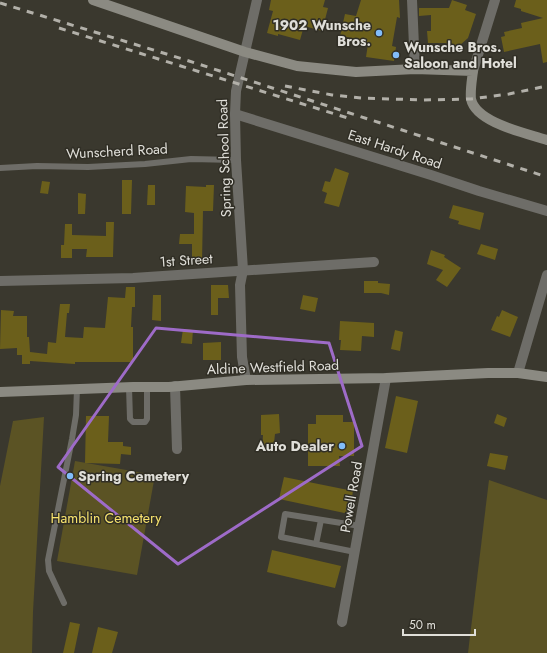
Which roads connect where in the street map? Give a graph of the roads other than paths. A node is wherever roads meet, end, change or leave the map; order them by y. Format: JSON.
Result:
{"nodes":[{"id":1,"x":93,"y":0,"type":"edge"},
{"id":2,"x":257,"y":0,"type":"edge"},
{"id":3,"x":412,"y":0,"type":"edge"},
{"id":4,"x":496,"y":0,"type":"edge"},
{"id":5,"x":245,"y":52,"type":"junction"},
{"id":6,"x":415,"y":69,"type":"junction"},
{"id":7,"x":473,"y":71,"type":"junction"},
{"id":8,"x":236,"y":114,"type":"junction"},
{"id":9,"x":547,"y":140,"type":"edge"},
{"id":10,"x":236,"y":160,"type":"junction"},
{"id":11,"x":0,"y":168,"type":"edge"},
{"id":12,"x":547,"y":211,"type":"edge"},
{"id":13,"x":374,"y":262,"type":"dead end"},
{"id":14,"x":243,"y":270,"type":"junction"},
{"id":15,"x":547,"y":275,"type":"edge"},
{"id":16,"x":0,"y":281,"type":"edge"},
{"id":17,"x":518,"y":373,"type":"junction"},
{"id":18,"x":547,"y":377,"type":"edge"},
{"id":19,"x":386,"y":378,"type":"junction"},
{"id":20,"x":246,"y":380,"type":"junction"},
{"id":21,"x":175,"y":386,"type":"junction"},
{"id":22,"x":129,"y":387,"type":"junction"},
{"id":23,"x":147,"y":387,"type":"junction"},
{"id":24,"x":77,"y":389,"type":"junction"},
{"id":25,"x":0,"y":392,"type":"edge"},
{"id":26,"x":177,"y":449,"type":"dead end"},
{"id":27,"x":321,"y":520,"type":"junction"},
{"id":28,"x":360,"y":526,"type":"junction"},
{"id":29,"x":316,"y":544,"type":"junction"},
{"id":30,"x":355,"y":552,"type":"junction"},
{"id":31,"x":64,"y":603,"type":"dead end"},
{"id":32,"x":342,"y":622,"type":"dead end"}],
"edges":[{"from":1,"to":5,"type":"main road"},
{"from":2,"to":5,"type":"street","name":"Spring School Road"},
{"from":3,"to":6,"type":"street"},
{"from":4,"to":7,"type":"street"},
{"from":5,"to":6,"type":"main road"},
{"from":5,"to":8,"type":"street","name":"Spring School Road"},
{"from":6,"to":7,"type":"main road"},
{"from":7,"to":9,"type":"main road"},
{"from":8,"to":10,"type":"street","name":"Spring School Road"},
{"from":8,"to":12,"type":"street","name":"East Hardy Road"},
{"from":10,"to":11,"type":"lane","name":"Wunscherd Road"},
{"from":10,"to":14,"type":"street","name":"Spring School Road"},
{"from":13,"to":14,"type":"street","name":"1st Street"},
{"from":14,"to":16,"type":"street","name":"1st Street"},
{"from":14,"to":20,"type":"street","name":"Spring School Road"},
{"from":15,"to":17,"type":"street"},
{"from":17,"to":18,"type":"main road","name":"Aldine Westfield Road"},
{"from":17,"to":19,"type":"main road","name":"Aldine Westfield Road"},
{"from":19,"to":20,"type":"main road","name":"Aldine Westfield Road"},
{"from":19,"to":28,"type":"street","name":"Powell Road"},
{"from":20,"to":21,"type":"main road","name":"Aldine Westfield Road"},
{"from":21,"to":23,"type":"main road","name":"Aldine Westfield Road"},
{"from":21,"to":26,"type":"street"},
{"from":22,"to":23,"type":"main road","name":"Aldine Westfield Road"},
{"from":22,"to":23,"type":"lane"},
{"from":22,"to":24,"type":"main road","name":"Aldine Westfield Road"},
{"from":24,"to":25,"type":"main road","name":"Aldine Westfield Road"},
{"from":24,"to":31,"type":"lane"},
{"from":27,"to":28,"type":"lane"},
{"from":27,"to":29,"type":"lane"},
{"from":27,"to":29,"type":"lane"},
{"from":28,"to":30,"type":"street","name":"Powell Road"},
{"from":29,"to":30,"type":"lane"},
{"from":30,"to":32,"type":"street","name":"Powell Road"}]}
